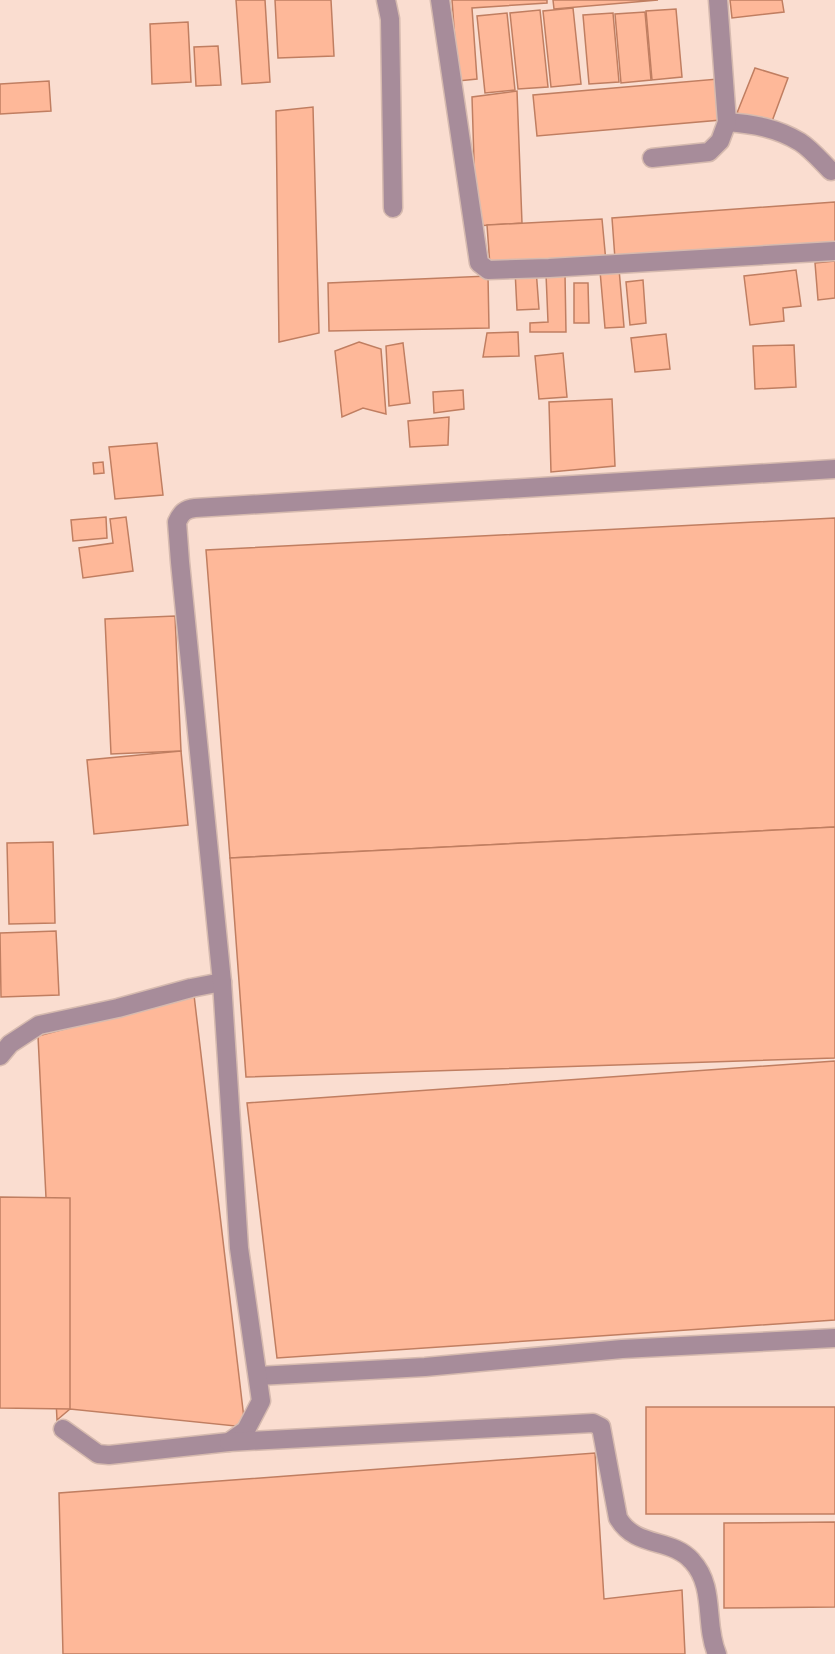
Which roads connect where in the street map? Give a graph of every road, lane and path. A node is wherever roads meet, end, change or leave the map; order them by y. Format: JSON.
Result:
{"nodes":[{"id":1,"x":386,"y":0,"type":"edge"},
{"id":2,"x":440,"y":0,"type":"edge"},
{"id":3,"x":718,"y":0,"type":"edge"},
{"id":4,"x":727,"y":122,"type":"junction"},
{"id":5,"x":652,"y":158,"type":"dead end"},
{"id":6,"x":831,"y":171,"type":"dead end"},
{"id":7,"x":393,"y":208,"type":"dead end"},
{"id":8,"x":835,"y":251,"type":"edge"},
{"id":9,"x":835,"y":469,"type":"edge"},
{"id":10,"x":222,"y":982,"type":"junction"},
{"id":11,"x":0,"y":1056,"type":"edge"},
{"id":12,"x":835,"y":1338,"type":"edge"},
{"id":13,"x":258,"y":1376,"type":"junction"},
{"id":14,"x":63,"y":1429,"type":"dead end"},
{"id":15,"x":229,"y":1442,"type":"junction"},
{"id":16,"x":717,"y":1654,"type":"edge"}],
"edges":[{"from":1,"to":7,"type":"street"},
{"from":2,"to":8,"type":"street"},
{"from":3,"to":4,"type":"street"},
{"from":4,"to":5,"type":"street"},
{"from":4,"to":6,"type":"street"},
{"from":9,"to":10,"type":"street"},
{"from":10,"to":11,"type":"street"},
{"from":10,"to":13,"type":"street"},
{"from":12,"to":13,"type":"street"},
{"from":13,"to":15,"type":"street"},
{"from":14,"to":15,"type":"street"},
{"from":15,"to":16,"type":"street"}]}
